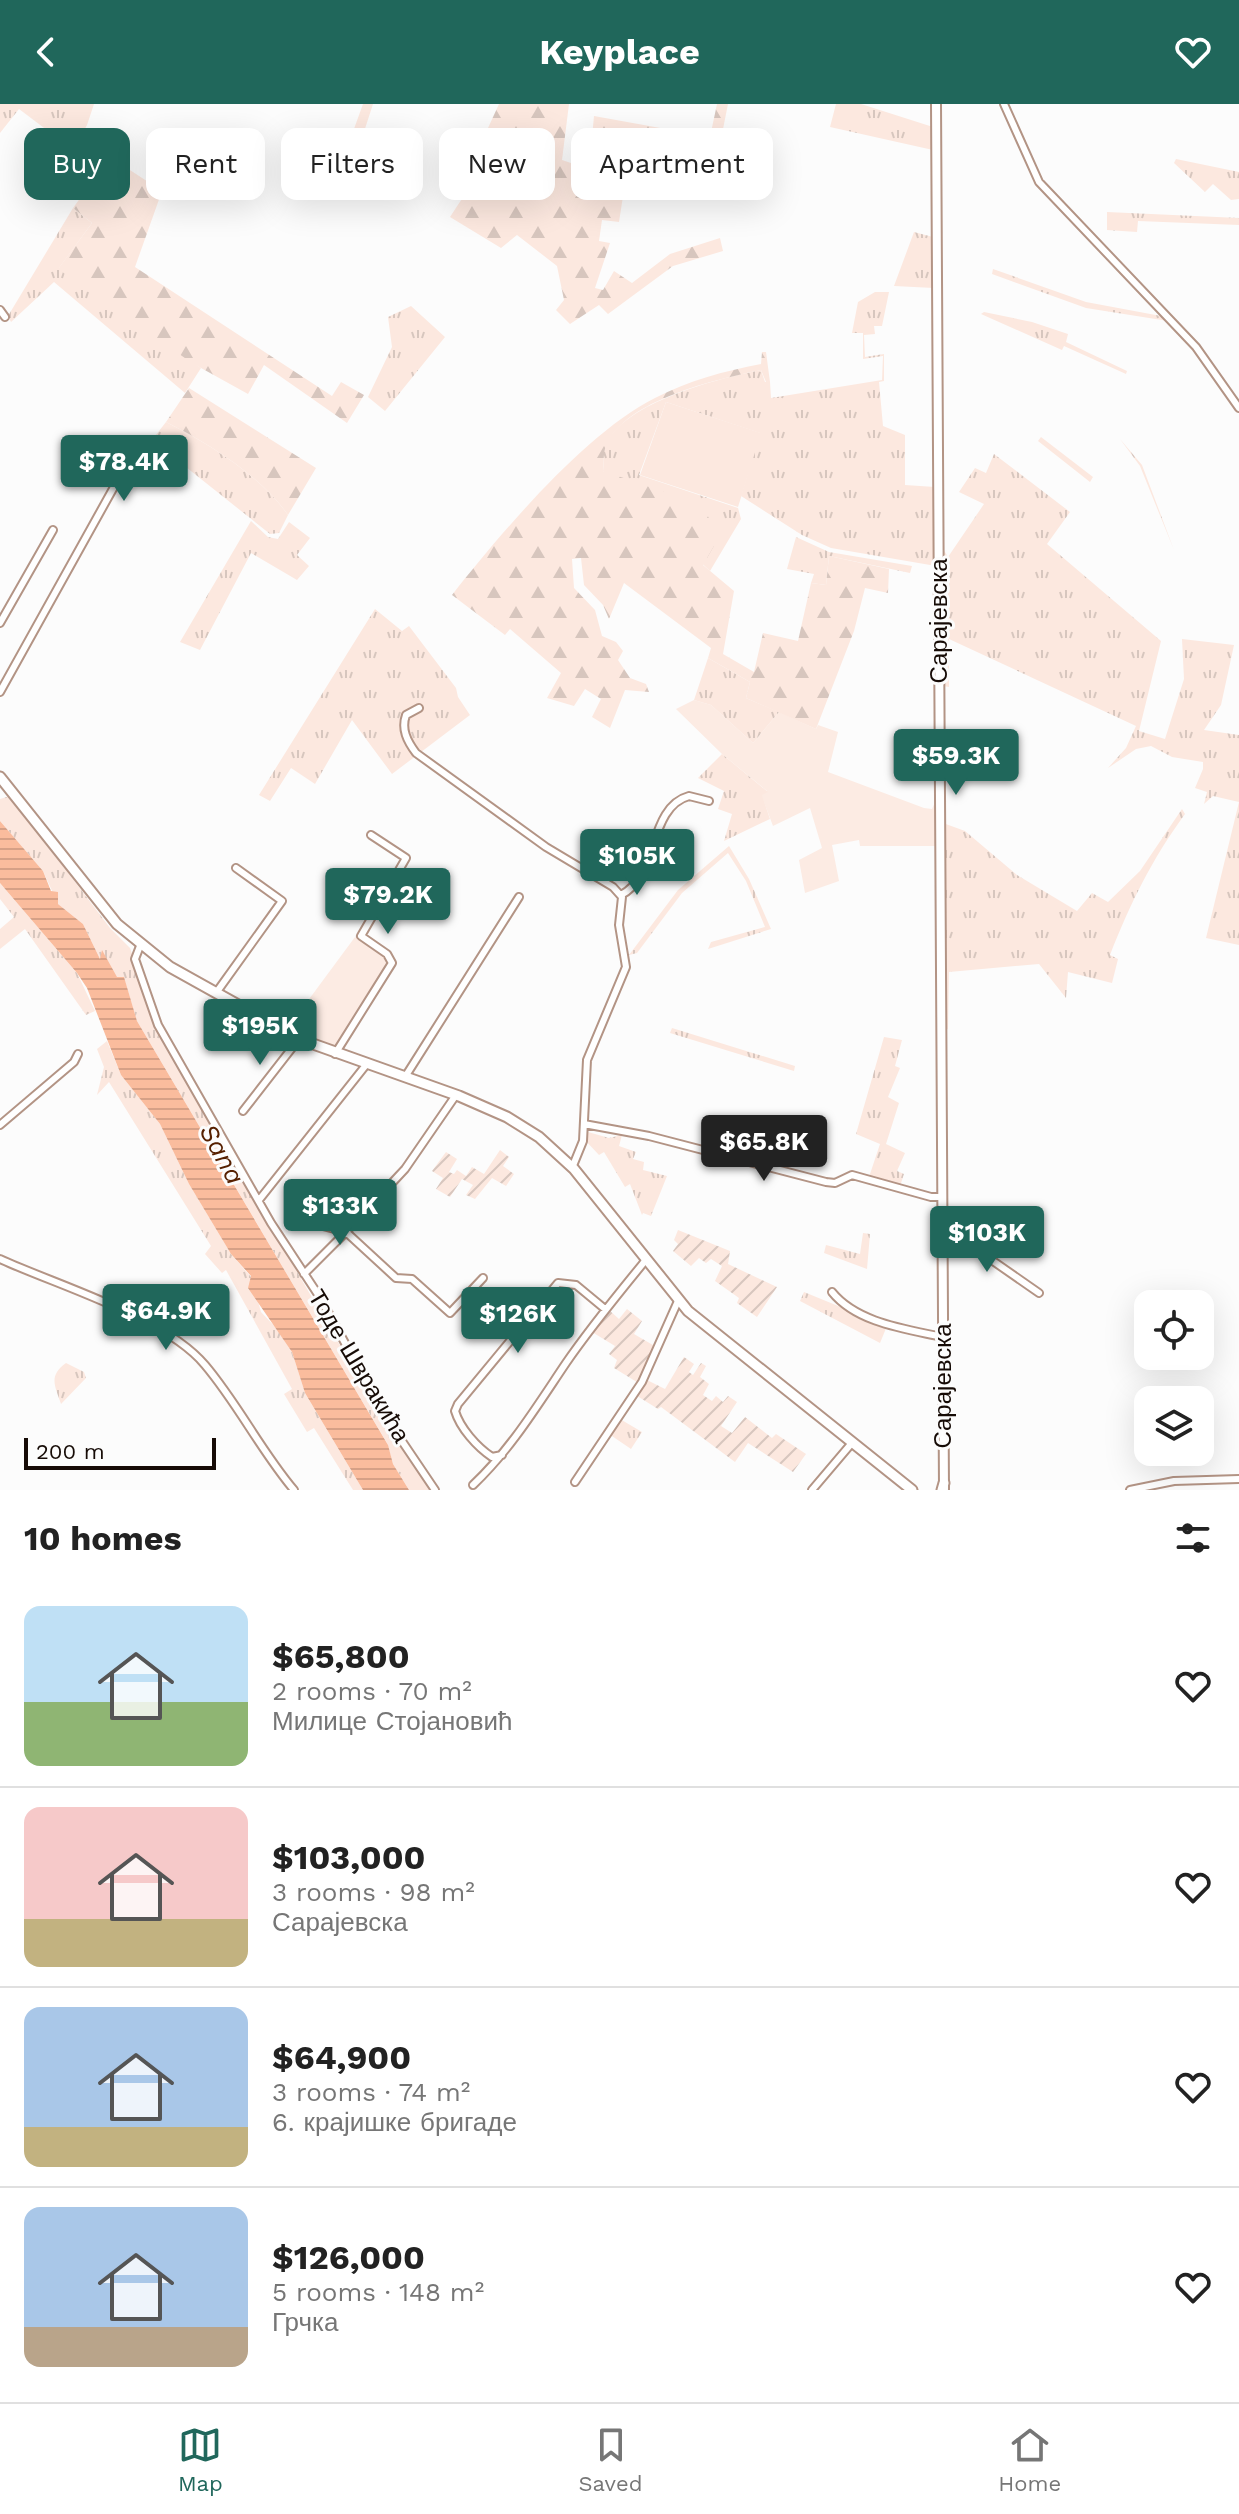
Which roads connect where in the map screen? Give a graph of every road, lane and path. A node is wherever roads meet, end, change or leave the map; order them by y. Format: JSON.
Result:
{"nodes":[{"id":1,"x":936,"y":104,"type":"edge"},
{"id":2,"x":1004,"y":104,"type":"edge"},
{"id":3,"x":0,"y":310,"type":"edge"},
{"id":4,"x":5,"y":317,"type":"dead end"},
{"id":5,"x":1239,"y":408,"type":"edge"},
{"id":6,"x":140,"y":459,"type":"dead end"},
{"id":7,"x":53,"y":530,"type":"dead end"},
{"id":8,"x":0,"y":623,"type":"edge"},
{"id":9,"x":0,"y":692,"type":"edge"},
{"id":10,"x":419,"y":708,"type":"dead end"},
{"id":11,"x":0,"y":777,"type":"edge"},
{"id":12,"x":709,"y":801,"type":"dead end"},
{"id":13,"x":371,"y":835,"type":"dead end"},
{"id":14,"x":236,"y":868,"type":"dead end"},
{"id":15,"x":621,"y":895,"type":"junction"},
{"id":16,"x":519,"y":897,"type":"dead end"},
{"id":17,"x":140,"y":946,"type":"junction"},
{"id":18,"x":216,"y":993,"type":"junction"},
{"id":19,"x":299,"y":1039,"type":"junction"},
{"id":20,"x":78,"y":1054,"type":"dead end"},
{"id":21,"x":335,"y":1054,"type":"junction"},
{"id":22,"x":366,"y":1065,"type":"junction"},
{"id":23,"x":405,"y":1077,"type":"junction"},
{"id":24,"x":456,"y":1095,"type":"junction"},
{"id":25,"x":243,"y":1111,"type":"dead end"},
{"id":26,"x":584,"y":1124,"type":"junction"},
{"id":27,"x":0,"y":1125,"type":"edge"},
{"id":28,"x":572,"y":1168,"type":"junction"},
{"id":29,"x":943,"y":1197,"type":"junction"},
{"id":30,"x":259,"y":1200,"type":"junction"},
{"id":31,"x":306,"y":1216,"type":"dead end"},
{"id":32,"x":346,"y":1232,"type":"junction"},
{"id":33,"x":943,"y":1233,"type":"junction"},
{"id":34,"x":0,"y":1259,"type":"edge"},
{"id":35,"x":645,"y":1261,"type":"junction"},
{"id":36,"x":304,"y":1274,"type":"junction"},
{"id":37,"x":483,"y":1278,"type":"dead end"},
{"id":38,"x":832,"y":1292,"type":"dead end"},
{"id":39,"x":1039,"y":1293,"type":"dead end"},
{"id":40,"x":678,"y":1301,"type":"junction"},
{"id":41,"x":605,"y":1309,"type":"junction"},
{"id":42,"x":942,"y":1337,"type":"junction"},
{"id":43,"x":851,"y":1444,"type":"junction"},
{"id":44,"x":502,"y":1455,"type":"junction"},
{"id":45,"x":1239,"y":1479,"type":"edge"},
{"id":46,"x":575,"y":1482,"type":"dead end"},
{"id":47,"x":473,"y":1485,"type":"dead end"},
{"id":48,"x":943,"y":1488,"type":"edge"},
{"id":49,"x":294,"y":1490,"type":"edge"},
{"id":50,"x":435,"y":1490,"type":"edge"},
{"id":51,"x":812,"y":1490,"type":"edge"},
{"id":52,"x":912,"y":1490,"type":"edge"},
{"id":53,"x":1130,"y":1490,"type":"edge"}],
"edges":[{"from":1,"to":29,"type":"main road","name":"Сарајевска"},
{"from":2,"to":5,"type":"street"},
{"from":3,"to":4,"type":"street"},
{"from":6,"to":9,"type":"street"},
{"from":7,"to":8,"type":"street"},
{"from":10,"to":15,"type":"street"},
{"from":11,"to":17,"type":"main road"},
{"from":12,"to":15,"type":"street"},
{"from":13,"to":21,"type":"street"},
{"from":14,"to":18,"type":"street"},
{"from":15,"to":26,"type":"street"},
{"from":16,"to":23,"type":"street"},
{"from":17,"to":18,"type":"main road"},
{"from":17,"to":30,"type":"street","name":"Тоде Швракића"},
{"from":18,"to":19,"type":"main road"},
{"from":19,"to":21,"type":"main road"},
{"from":19,"to":25,"type":"street"},
{"from":20,"to":27,"type":"street"},
{"from":21,"to":22,"type":"main road"},
{"from":22,"to":23,"type":"main road"},
{"from":22,"to":30,"type":"street"},
{"from":23,"to":24,"type":"main road"},
{"from":24,"to":28,"type":"main road"},
{"from":24,"to":32,"type":"street"},
{"from":26,"to":28,"type":"street"},
{"from":26,"to":29,"type":"street"},
{"from":28,"to":35,"type":"main road"},
{"from":29,"to":33,"type":"main road","name":"Сарајевска"},
{"from":30,"to":36,"type":"street","name":"Тоде Швракића"},
{"from":31,"to":32,"type":"street"},
{"from":32,"to":36,"type":"street"},
{"from":32,"to":37,"type":"street"},
{"from":33,"to":39,"type":"street"},
{"from":33,"to":42,"type":"main road","name":"Сарајевска"},
{"from":34,"to":49,"type":"street"},
{"from":35,"to":40,"type":"main road"},
{"from":35,"to":41,"type":"street"},
{"from":36,"to":50,"type":"street","name":"Тоде Швракића"},
{"from":38,"to":42,"type":"street"},
{"from":40,"to":43,"type":"main road"},
{"from":40,"to":46,"type":"street"},
{"from":41,"to":44,"type":"street"},
{"from":41,"to":44,"type":"street"},
{"from":42,"to":48,"type":"main road","name":"Сарајевска"},
{"from":43,"to":51,"type":"street"},
{"from":43,"to":52,"type":"main road"},
{"from":44,"to":47,"type":"street"},
{"from":45,"to":53,"type":"street"}]}
